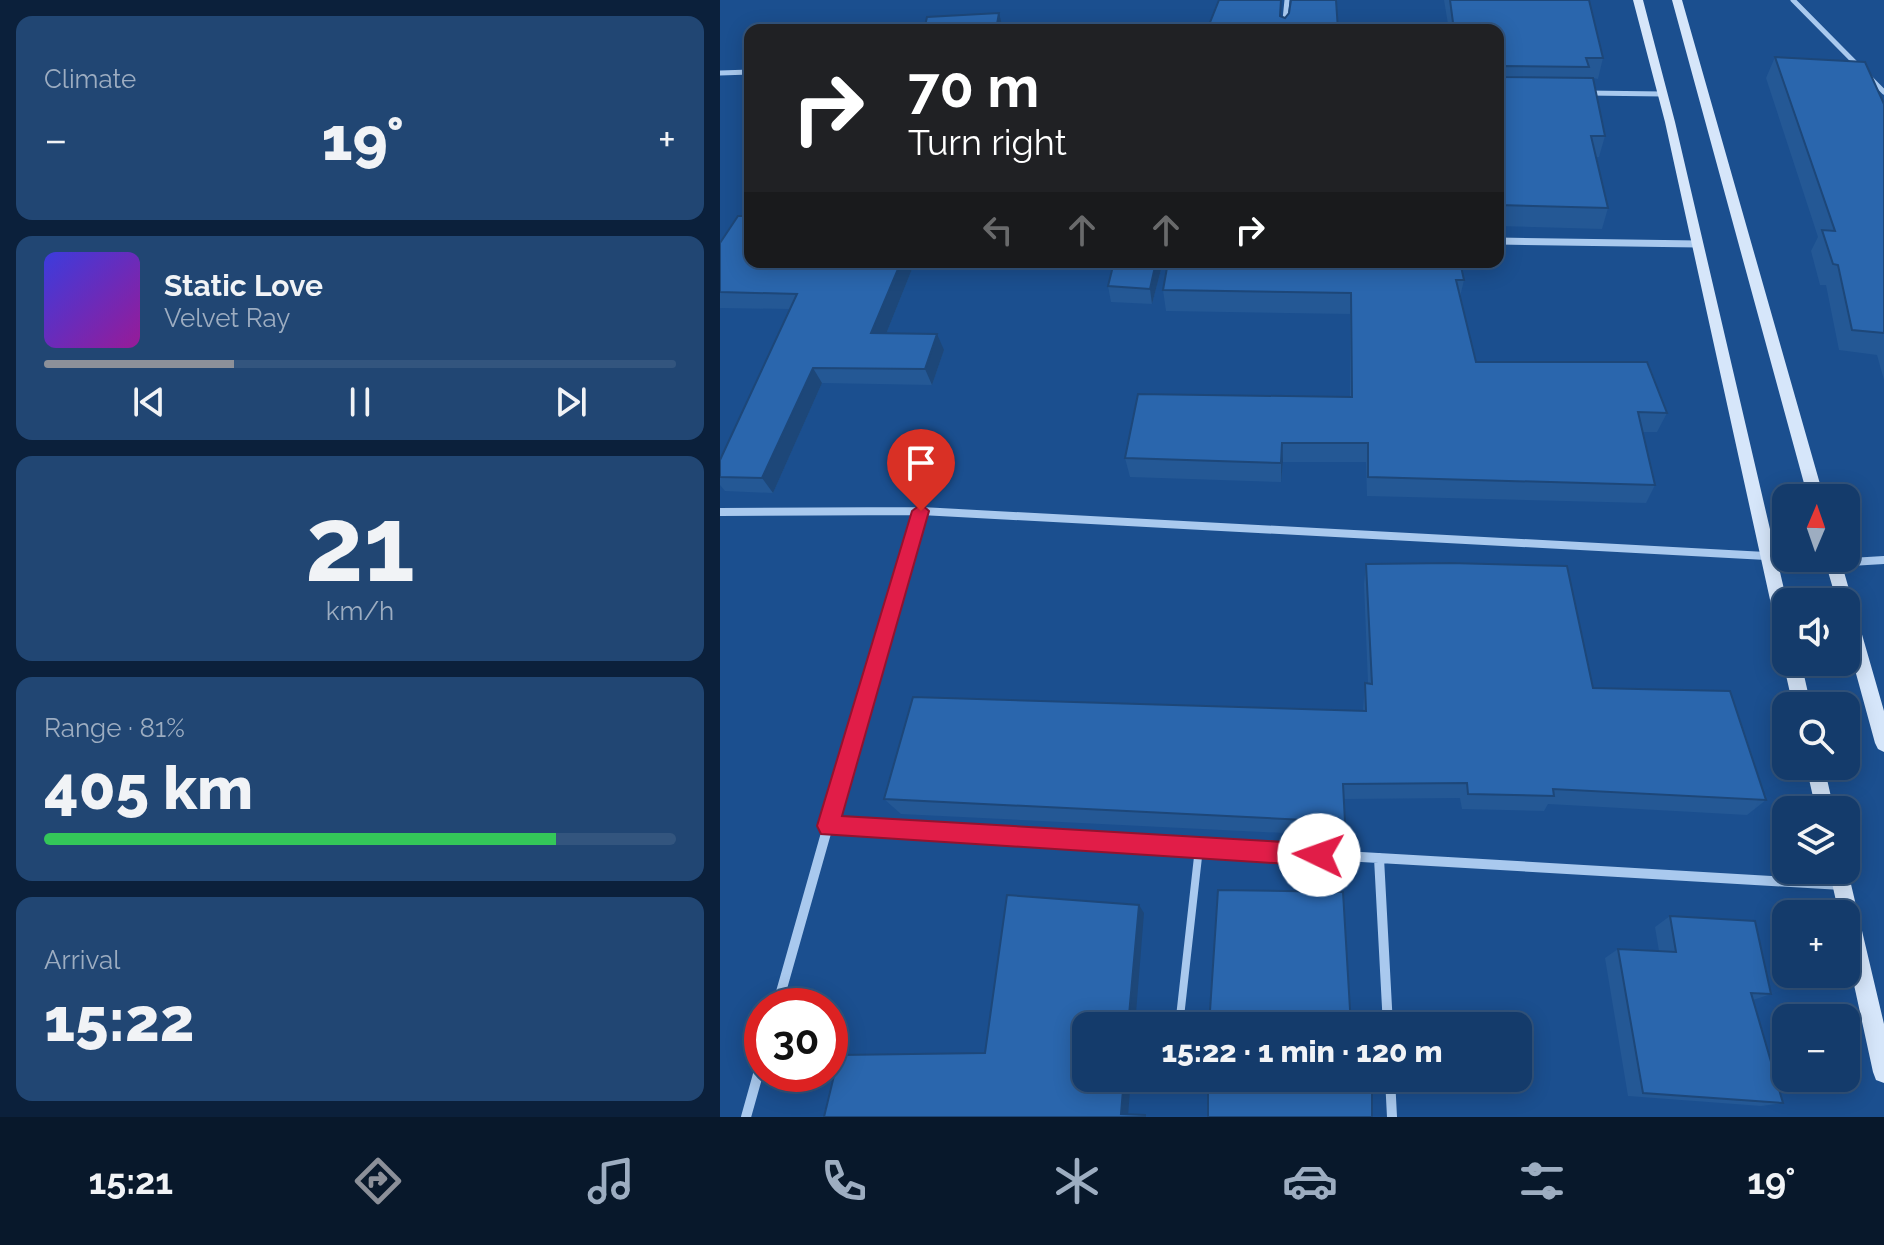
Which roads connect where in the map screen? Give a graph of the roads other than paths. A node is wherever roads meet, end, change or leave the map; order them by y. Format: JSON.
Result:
{"nodes":[{"id":1,"x":1287,"y":0,"type":"edge"},
{"id":2,"x":1638,"y":0,"type":"edge"},
{"id":3,"x":1677,"y":0,"type":"edge"},
{"id":4,"x":1793,"y":0,"type":"edge"},
{"id":5,"x":1285,"y":24,"type":"edge"},
{"id":6,"x":744,"y":72,"type":"edge"},
{"id":7,"x":720,"y":73,"type":"edge"},
{"id":8,"x":1884,"y":92,"type":"edge"},
{"id":9,"x":1573,"y":93,"type":"edge"},
{"id":10,"x":1663,"y":94,"type":"junction"},
{"id":11,"x":1504,"y":241,"type":"edge"},
{"id":12,"x":1698,"y":244,"type":"junction"},
{"id":13,"x":1812,"y":484,"type":"edge"},
{"id":14,"x":921,"y":511,"type":"junction"},
{"id":15,"x":720,"y":512,"type":"edge"},
{"id":16,"x":1768,"y":555,"type":"junction"},
{"id":17,"x":1772,"y":555,"type":"edge"},
{"id":18,"x":1860,"y":560,"type":"edge"},
{"id":19,"x":1884,"y":560,"type":"edge"},
{"id":20,"x":1775,"y":588,"type":"edge"},
{"id":21,"x":1860,"y":657,"type":"edge"},
{"id":22,"x":1884,"y":743,"type":"edge"},
{"id":23,"x":828,"y":826,"type":"junction"},
{"id":24,"x":1199,"y":848,"type":"junction"},
{"id":25,"x":1379,"y":858,"type":"junction"},
{"id":26,"x":1772,"y":875,"type":"edge"},
{"id":27,"x":1841,"y":884,"type":"edge"},
{"id":28,"x":782,"y":988,"type":"edge"},
{"id":29,"x":1181,"y":1012,"type":"edge"},
{"id":30,"x":1387,"y":1012,"type":"edge"},
{"id":31,"x":1884,"y":1072,"type":"edge"},
{"id":32,"x":753,"y":1092,"type":"edge"},
{"id":33,"x":1391,"y":1092,"type":"edge"},
{"id":34,"x":746,"y":1117,"type":"edge"},
{"id":35,"x":1392,"y":1117,"type":"edge"}],
"edges":[{"from":1,"to":5,"type":"street"},
{"from":2,"to":10,"type":"main road"},
{"from":3,"to":13,"type":"main road"},
{"from":4,"to":8,"type":"street"},
{"from":6,"to":7,"type":"street"},
{"from":9,"to":10,"type":"street"},
{"from":10,"to":12,"type":"main road"},
{"from":11,"to":12,"type":"street"},
{"from":12,"to":16,"type":"main road"},
{"from":14,"to":15,"type":"street"},
{"from":14,"to":16,"type":"street"},
{"from":14,"to":23,"type":"street"},
{"from":16,"to":17,"type":"street"},
{"from":16,"to":20,"type":"main road"},
{"from":18,"to":19,"type":"street"},
{"from":21,"to":22,"type":"main road"},
{"from":23,"to":24,"type":"street"},
{"from":23,"to":28,"type":"street"},
{"from":24,"to":25,"type":"street"},
{"from":24,"to":29,"type":"lane"},
{"from":25,"to":26,"type":"street"},
{"from":25,"to":30,"type":"street"},
{"from":27,"to":31,"type":"main road"},
{"from":32,"to":34,"type":"street"},
{"from":33,"to":35,"type":"street"}]}
